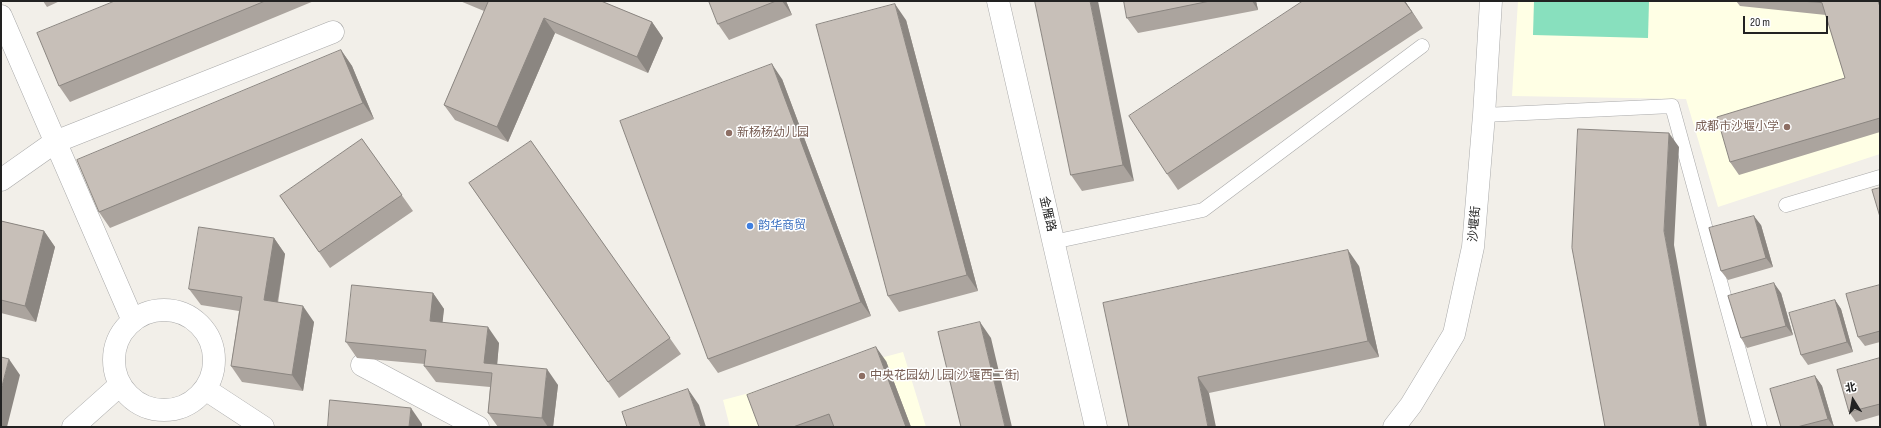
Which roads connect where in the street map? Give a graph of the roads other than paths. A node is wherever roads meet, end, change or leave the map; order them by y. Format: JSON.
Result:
{"nodes":[{"id":1,"x":998,"y":1,"type":"edge"},
{"id":2,"x":1492,"y":1,"type":"edge"},
{"id":3,"x":1,"y":16,"type":"edge"},
{"id":4,"x":333,"y":32,"type":"dead end"},
{"id":5,"x":1422,"y":46,"type":"dead end"},
{"id":6,"x":1484,"y":115,"type":"junction"},
{"id":7,"x":55,"y":142,"type":"junction"},
{"id":8,"x":1880,"y":177,"type":"edge"},
{"id":9,"x":1,"y":180,"type":"edge"},
{"id":10,"x":1786,"y":205,"type":"dead end"},
{"id":11,"x":1053,"y":242,"type":"junction"},
{"id":12,"x":133,"y":321,"type":"junction"},
{"id":13,"x":362,"y":365,"type":"edge"},
{"id":14,"x":120,"y":385,"type":"junction"},
{"id":15,"x":205,"y":389,"type":"junction"},
{"id":16,"x":73,"y":427,"type":"edge"},
{"id":17,"x":263,"y":427,"type":"edge"},
{"id":18,"x":478,"y":427,"type":"edge"},
{"id":19,"x":1096,"y":427,"type":"edge"},
{"id":20,"x":1394,"y":427,"type":"edge"},
{"id":21,"x":1760,"y":427,"type":"edge"}],
"edges":[{"from":1,"to":11,"type":"street","name":"金雁路"},
{"from":2,"to":6,"type":"street","name":"沙堰街"},
{"from":3,"to":7,"type":"street"},
{"from":4,"to":7,"type":"street"},
{"from":5,"to":11,"type":"lane"},
{"from":6,"to":20,"type":"street","name":"沙堰街"},
{"from":6,"to":21,"type":"lane"},
{"from":7,"to":9,"type":"street"},
{"from":7,"to":12,"type":"street"},
{"from":8,"to":10,"type":"lane"},
{"from":11,"to":19,"type":"street","name":"金雁路"},
{"from":12,"to":14,"type":"street"},
{"from":12,"to":15,"type":"street"},
{"from":13,"to":18,"type":"street"},
{"from":14,"to":15,"type":"street"},
{"from":14,"to":16,"type":"street"},
{"from":15,"to":17,"type":"street"}]}
